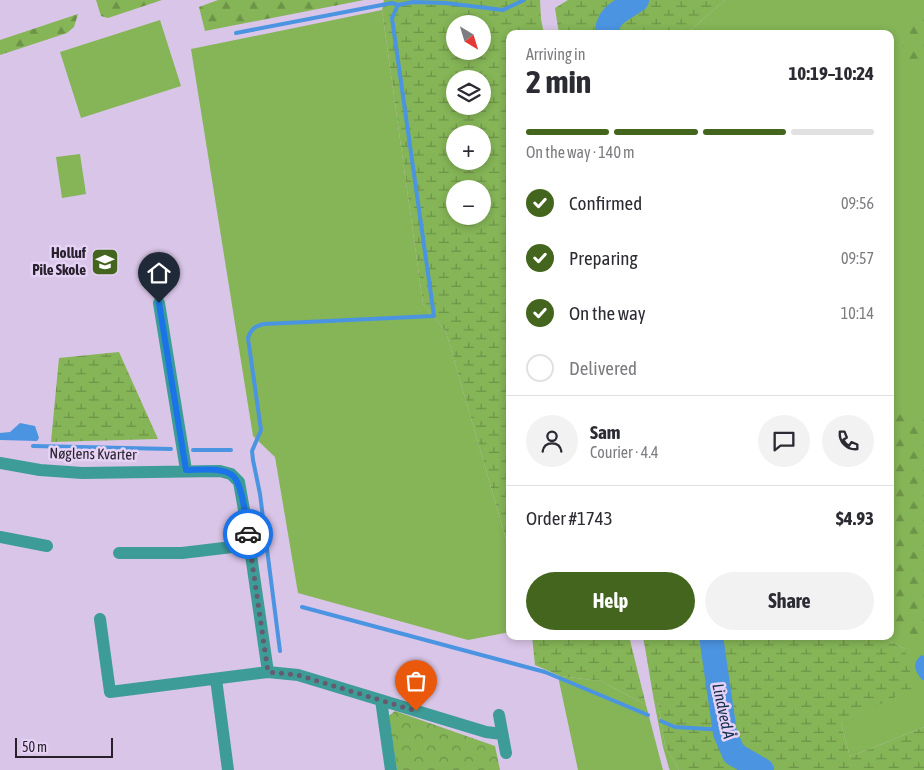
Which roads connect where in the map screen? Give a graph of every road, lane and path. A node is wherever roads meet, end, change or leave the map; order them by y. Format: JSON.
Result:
{"nodes":[{"id":1,"x":159,"y":303,"type":"dead end"},
{"id":2,"x":0,"y":463,"type":"edge"},
{"id":3,"x":186,"y":470,"type":"junction"},
{"id":4,"x":0,"y":537,"type":"edge"},
{"id":5,"x":249,"y":545,"type":"junction"},
{"id":6,"x":47,"y":546,"type":"dead end"},
{"id":7,"x":119,"y":553,"type":"dead end"},
{"id":8,"x":100,"y":619,"type":"dead end"},
{"id":9,"x":268,"y":672,"type":"junction"},
{"id":10,"x":216,"y":679,"type":"junction"},
{"id":11,"x":381,"y":700,"type":"junction"},
{"id":12,"x":499,"y":715,"type":"dead end"},
{"id":13,"x":502,"y":734,"type":"junction"},
{"id":14,"x":506,"y":753,"type":"dead end"},
{"id":15,"x":228,"y":770,"type":"edge"},
{"id":16,"x":391,"y":770,"type":"edge"}],
"edges":[{"from":1,"to":3,"type":"street"},
{"from":2,"to":3,"type":"street","name":"Nøglens Kvarter"},
{"from":3,"to":5,"type":"street","name":"Nøglens Kvarter"},
{"from":4,"to":6,"type":"street"},
{"from":5,"to":7,"type":"street"},
{"from":5,"to":9,"type":"street","name":"Nøglens Kvarter"},
{"from":8,"to":10,"type":"street"},
{"from":9,"to":10,"type":"street"},
{"from":9,"to":11,"type":"street"},
{"from":10,"to":15,"type":"street"},
{"from":11,"to":13,"type":"street"},
{"from":11,"to":16,"type":"street"},
{"from":12,"to":13,"type":"street"},
{"from":13,"to":14,"type":"street"}]}
